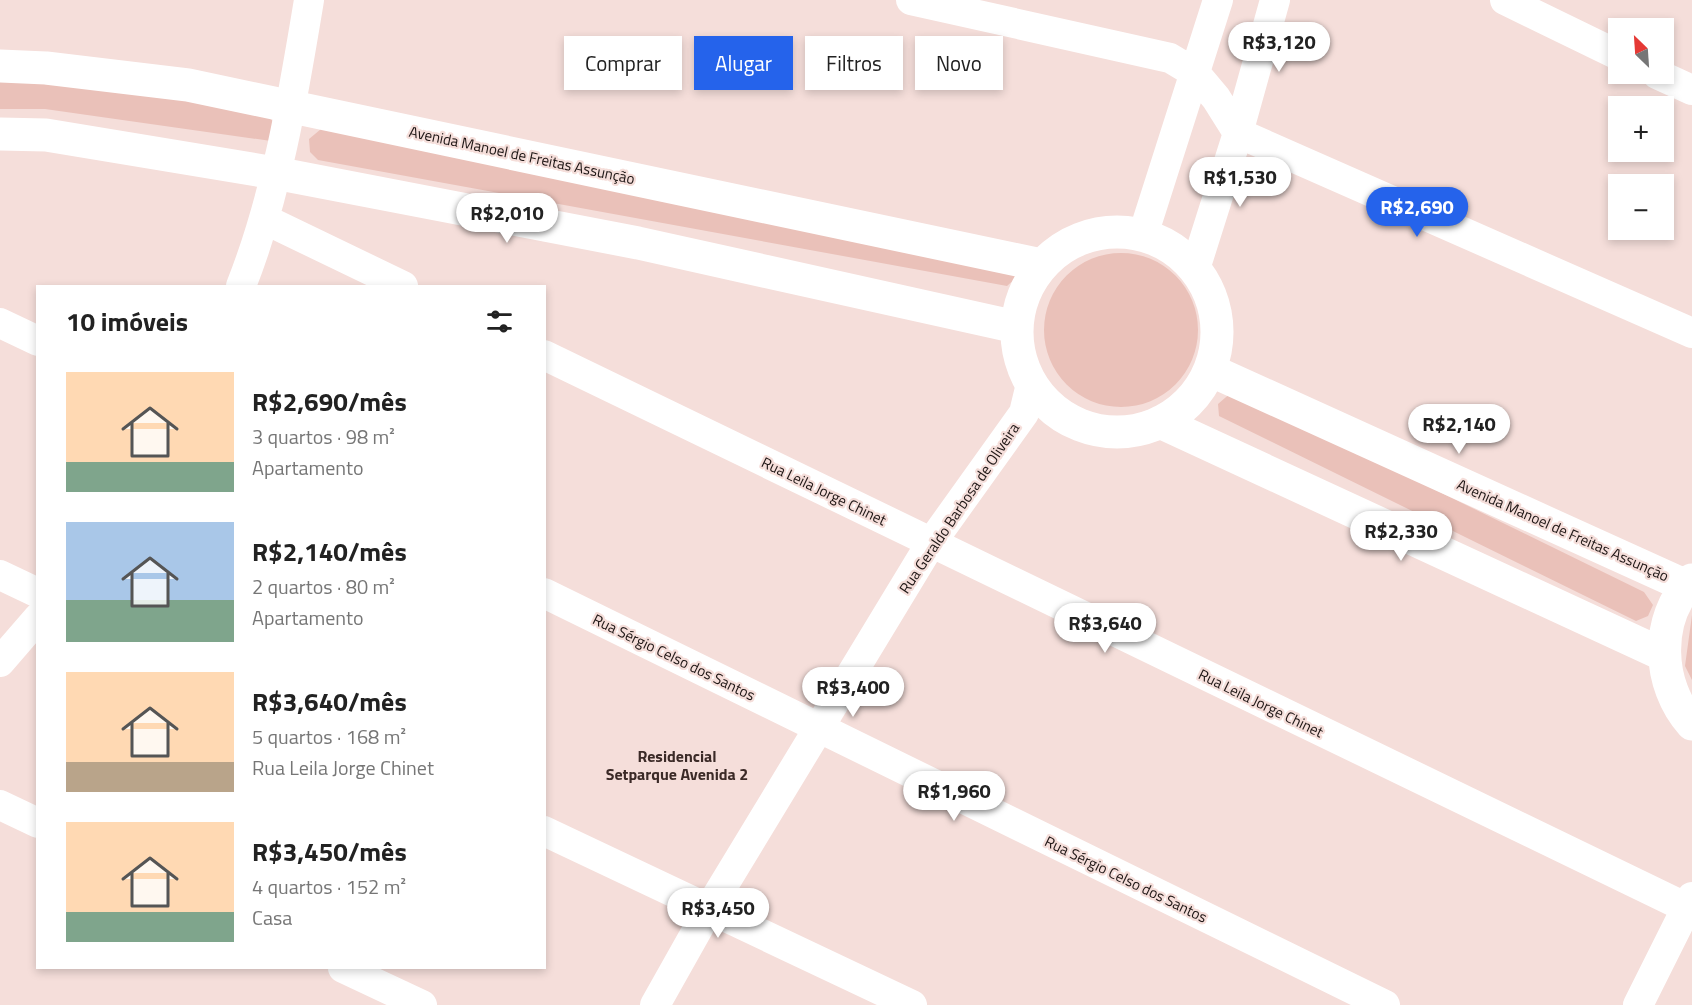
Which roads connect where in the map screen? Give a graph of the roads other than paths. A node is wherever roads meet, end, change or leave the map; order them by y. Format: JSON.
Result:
{"nodes":[{"id":1,"x":309,"y":0,"type":"edge"},
{"id":2,"x":911,"y":0,"type":"edge"},
{"id":3,"x":1218,"y":0,"type":"edge"},
{"id":4,"x":1275,"y":0,"type":"edge"},
{"id":5,"x":1505,"y":0,"type":"edge"},
{"id":6,"x":1608,"y":50,"type":"edge"},
{"id":7,"x":0,"y":66,"type":"edge"},
{"id":8,"x":1195,"y":74,"type":"junction"},
{"id":9,"x":1674,"y":82,"type":"edge"},
{"id":10,"x":1692,"y":90,"type":"edge"},
{"id":11,"x":291,"y":106,"type":"junction"},
{"id":12,"x":1238,"y":132,"type":"junction"},
{"id":13,"x":0,"y":134,"type":"edge"},
{"id":14,"x":275,"y":173,"type":"junction"},
{"id":15,"x":264,"y":219,"type":"junction"},
{"id":16,"x":1143,"y":235,"type":"junction"},
{"id":17,"x":1041,"y":265,"type":"junction"},
{"id":18,"x":1196,"y":269,"type":"junction"},
{"id":19,"x":241,"y":285,"type":"edge"},
{"id":20,"x":401,"y":285,"type":"edge"},
{"id":21,"x":0,"y":323,"type":"edge"},
{"id":22,"x":1016,"y":327,"type":"junction"},
{"id":23,"x":1692,"y":333,"type":"edge"},
{"id":24,"x":36,"y":340,"type":"edge"},
{"id":25,"x":546,"y":356,"type":"edge"},
{"id":26,"x":1210,"y":370,"type":"junction"},
{"id":27,"x":1035,"y":402,"type":"junction"},
{"id":28,"x":1160,"y":422,"type":"junction"},
{"id":29,"x":931,"y":543,"type":"junction"},
{"id":30,"x":0,"y":575,"type":"edge"},
{"id":31,"x":1689,"y":583,"type":"edge"},
{"id":32,"x":36,"y":592,"type":"edge"},
{"id":33,"x":546,"y":594,"type":"edge"},
{"id":34,"x":36,"y":620,"type":"edge"},
{"id":35,"x":1664,"y":655,"type":"junction"},
{"id":36,"x":0,"y":662,"type":"edge"},
{"id":37,"x":1692,"y":724,"type":"edge"},
{"id":38,"x":818,"y":729,"type":"junction"},
{"id":39,"x":0,"y":805,"type":"edge"},
{"id":40,"x":36,"y":822,"type":"edge"},
{"id":41,"x":546,"y":832,"type":"edge"},
{"id":42,"x":1689,"y":902,"type":"edge"},
{"id":43,"x":709,"y":909,"type":"junction"},
{"id":44,"x":345,"y":969,"type":"edge"},
{"id":45,"x":422,"y":1005,"type":"edge"},
{"id":46,"x":655,"y":1005,"type":"edge"},
{"id":47,"x":912,"y":1005,"type":"edge"},
{"id":48,"x":1385,"y":1005,"type":"edge"},
{"id":49,"x":1638,"y":1005,"type":"edge"}],
"edges":[{"from":1,"to":11,"type":"street"},
{"from":2,"to":8,"type":"street"},
{"from":3,"to":8,"type":"street"},
{"from":4,"to":12,"type":"street"},
{"from":5,"to":6,"type":"street"},
{"from":7,"to":11,"type":"street","name":"Avenida Manoel de Freitas Assunção"},
{"from":8,"to":12,"type":"street"},
{"from":8,"to":16,"type":"street"},
{"from":9,"to":10,"type":"street"},
{"from":11,"to":14,"type":"street"},
{"from":11,"to":17,"type":"street","name":"Avenida Manoel de Freitas Assunção"},
{"from":12,"to":18,"type":"street"},
{"from":12,"to":23,"type":"street"},
{"from":13,"to":14,"type":"street"},
{"from":14,"to":15,"type":"street"},
{"from":14,"to":22,"type":"street"},
{"from":15,"to":19,"type":"street"},
{"from":15,"to":20,"type":"street"},
{"from":16,"to":17,"type":"street"},
{"from":16,"to":18,"type":"street"},
{"from":17,"to":22,"type":"street"},
{"from":18,"to":26,"type":"street"},
{"from":21,"to":24,"type":"street"},
{"from":22,"to":27,"type":"street"},
{"from":25,"to":29,"type":"street","name":"Rua Leila Jorge Chinet"},
{"from":26,"to":28,"type":"street"},
{"from":26,"to":31,"type":"street","name":"Avenida Manoel de Freitas Assunção"},
{"from":27,"to":28,"type":"street"},
{"from":27,"to":29,"type":"street","name":"Rua Geraldo Barbosa de Oliveira"},
{"from":28,"to":35,"type":"street"},
{"from":29,"to":38,"type":"street","name":"Rua Geraldo Barbosa de Oliveira"},
{"from":29,"to":42,"type":"street","name":"Rua Leila Jorge Chinet"},
{"from":30,"to":32,"type":"street"},
{"from":31,"to":35,"type":"street"},
{"from":33,"to":38,"type":"street","name":"Rua Sérgio Celso dos Santos"},
{"from":34,"to":36,"type":"street"},
{"from":35,"to":37,"type":"street"},
{"from":38,"to":43,"type":"street","name":"Rua Geraldo Barbosa de Oliveira"},
{"from":38,"to":48,"type":"street","name":"Rua Sérgio Celso dos Santos"},
{"from":39,"to":40,"type":"street"},
{"from":41,"to":43,"type":"street"},
{"from":42,"to":49,"type":"street"},
{"from":43,"to":46,"type":"street","name":"Rua Geraldo Barbosa de Oliveira"},
{"from":43,"to":47,"type":"street"},
{"from":44,"to":45,"type":"street"}]}
